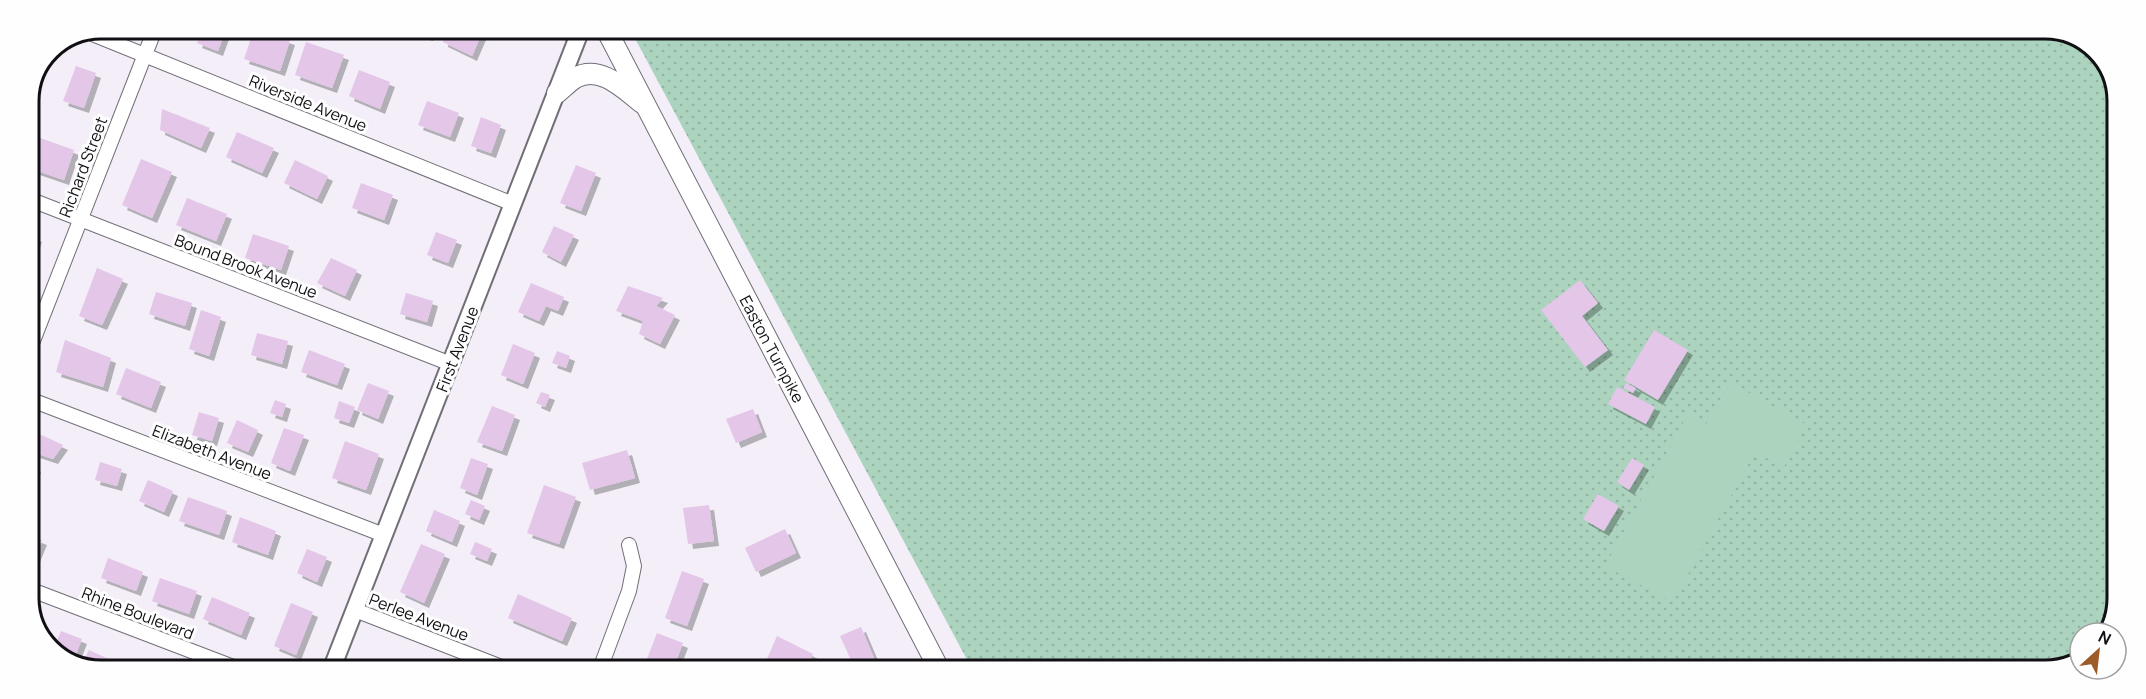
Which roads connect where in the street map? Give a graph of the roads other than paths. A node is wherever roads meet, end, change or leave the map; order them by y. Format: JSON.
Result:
{"nodes":[{"id":1,"x":106,"y":39,"type":"edge"},
{"id":2,"x":150,"y":39,"type":"edge"},
{"id":3,"x":578,"y":39,"type":"edge"},
{"id":4,"x":611,"y":39,"type":"edge"},
{"id":5,"x":145,"y":54,"type":"junction"},
{"id":6,"x":557,"y":93,"type":"junction"},
{"id":7,"x":646,"y":106,"type":"junction"},
{"id":8,"x":39,"y":203,"type":"edge"},
{"id":9,"x":513,"y":204,"type":"junction"},
{"id":10,"x":80,"y":219,"type":"junction"},
{"id":11,"x":39,"y":325,"type":"edge"},
{"id":12,"x":451,"y":364,"type":"junction"},
{"id":13,"x":39,"y":403,"type":"edge"},
{"id":14,"x":384,"y":535,"type":"junction"},
{"id":15,"x":629,"y":545,"type":"dead end"},
{"id":16,"x":39,"y":593,"type":"edge"},
{"id":17,"x":355,"y":610,"type":"junction"},
{"id":18,"x":215,"y":660,"type":"edge"},
{"id":19,"x":335,"y":660,"type":"edge"},
{"id":20,"x":481,"y":660,"type":"edge"},
{"id":21,"x":603,"y":660,"type":"edge"},
{"id":22,"x":934,"y":660,"type":"edge"}],
"edges":[{"from":1,"to":5,"type":"street","name":"Riverside Avenue"},
{"from":2,"to":5,"type":"street","name":"Richard Street"},
{"from":3,"to":6,"type":"street","name":"First Avenue"},
{"from":4,"to":7,"type":"main road","name":"Easton Turnpike"},
{"from":5,"to":9,"type":"street","name":"Riverside Avenue"},
{"from":5,"to":10,"type":"street","name":"Richard Street"},
{"from":6,"to":7,"type":"main road"},
{"from":6,"to":9,"type":"street","name":"First Avenue"},
{"from":7,"to":22,"type":"main road","name":"Easton Turnpike"},
{"from":8,"to":10,"type":"street","name":"Bound Brook Avenue"},
{"from":9,"to":12,"type":"street","name":"First Avenue"},
{"from":10,"to":11,"type":"street","name":"Richard Street"},
{"from":10,"to":12,"type":"street","name":"Bound Brook Avenue"},
{"from":12,"to":14,"type":"street","name":"First Avenue"},
{"from":13,"to":14,"type":"street","name":"Elizabeth Avenue"},
{"from":14,"to":17,"type":"street","name":"First Avenue"},
{"from":15,"to":21,"type":"street"},
{"from":16,"to":18,"type":"street","name":"Rhine Boulevard"},
{"from":17,"to":19,"type":"street","name":"First Avenue"},
{"from":17,"to":20,"type":"street","name":"Perlee Avenue"}]}
